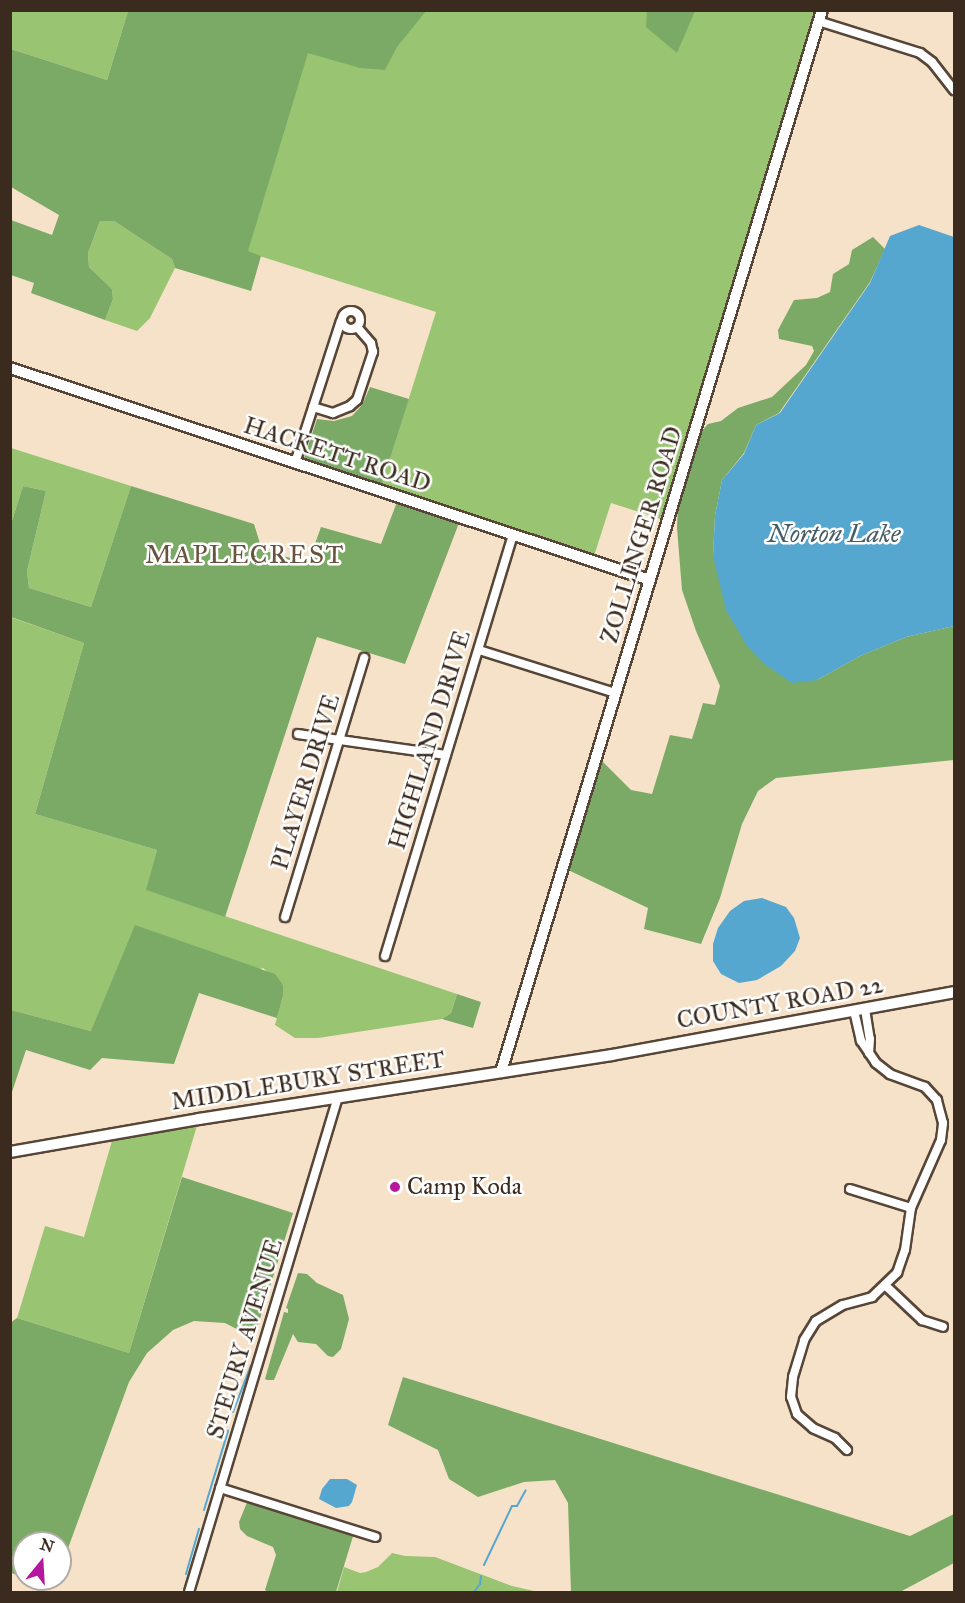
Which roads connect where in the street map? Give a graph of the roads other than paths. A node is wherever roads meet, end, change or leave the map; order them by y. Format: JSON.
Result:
{"nodes":[{"id":1,"x":820,"y":16,"type":"edge"},
{"id":2,"x":954,"y":90,"type":"edge"},
{"id":3,"x":341,"y":321,"type":"junction"},
{"id":4,"x":357,"y":327,"type":"junction"},
{"id":5,"x":10,"y":368,"type":"edge"},
{"id":6,"x":313,"y":407,"type":"junction"},
{"id":7,"x":295,"y":463,"type":"junction"},
{"id":8,"x":513,"y":536,"type":"junction"},
{"id":9,"x":650,"y":580,"type":"junction"},
{"id":10,"x":479,"y":651,"type":"junction"},
{"id":11,"x":364,"y":658,"type":"dead end"},
{"id":12,"x":615,"y":693,"type":"junction"},
{"id":13,"x":298,"y":734,"type":"dead end"},
{"id":14,"x":340,"y":739,"type":"junction"},
{"id":15,"x":446,"y":755,"type":"junction"},
{"id":16,"x":285,"y":917,"type":"dead end"},
{"id":17,"x":385,"y":956,"type":"dead end"},
{"id":18,"x":954,"y":992,"type":"edge"},
{"id":19,"x":860,"y":1010,"type":"junction"},
{"id":20,"x":612,"y":1055,"type":"joint"},
{"id":21,"x":501,"y":1072,"type":"junction"},
{"id":22,"x":338,"y":1097,"type":"junction"},
{"id":23,"x":10,"y":1152,"type":"edge"},
{"id":24,"x":850,"y":1189,"type":"dead end"},
{"id":25,"x":911,"y":1208,"type":"junction"},
{"id":26,"x":886,"y":1286,"type":"junction"},
{"id":27,"x":943,"y":1327,"type":"dead end"},
{"id":28,"x":847,"y":1450,"type":"dead end"},
{"id":29,"x":220,"y":1488,"type":"junction"},
{"id":30,"x":375,"y":1537,"type":"dead end"},
{"id":31,"x":189,"y":1593,"type":"edge"}],
"edges":[{"from":1,"to":2,"type":"street"},
{"from":1,"to":9,"type":"street","name":"ZOLLINGER ROAD"},
{"from":3,"to":4,"type":"street"},
{"from":3,"to":4,"type":"street"},
{"from":3,"to":6,"type":"street"},
{"from":4,"to":6,"type":"street"},
{"from":5,"to":7,"type":"street","name":"HACKETT ROAD"},
{"from":6,"to":7,"type":"street"},
{"from":7,"to":8,"type":"street","name":"HACKETT ROAD"},
{"from":8,"to":9,"type":"street","name":"HACKETT ROAD"},
{"from":8,"to":10,"type":"street","name":"HIGHLAND DRIVE"},
{"from":9,"to":12,"type":"street","name":"ZOLLINGER ROAD"},
{"from":10,"to":12,"type":"street"},
{"from":10,"to":15,"type":"street","name":"HIGHLAND DRIVE"},
{"from":11,"to":14,"type":"street","name":"PLAYER DRIVE"},
{"from":12,"to":21,"type":"street","name":"ZOLLINGER ROAD"},
{"from":13,"to":14,"type":"street"},
{"from":14,"to":15,"type":"street"},
{"from":14,"to":16,"type":"street","name":"PLAYER DRIVE"},
{"from":15,"to":17,"type":"street","name":"HIGHLAND DRIVE"},
{"from":18,"to":19,"type":"street","name":"COUNTY ROAD 22"},
{"from":19,"to":20,"type":"street","name":"COUNTY ROAD 22"},
{"from":19,"to":25,"type":"street"},
{"from":20,"to":21,"type":"street","name":"MIDDLEBURY STREET"},
{"from":21,"to":22,"type":"street","name":"MIDDLEBURY STREET"},
{"from":22,"to":23,"type":"street","name":"MIDDLEBURY STREET"},
{"from":22,"to":29,"type":"street","name":"STEURY AVENUE"},
{"from":24,"to":25,"type":"street"},
{"from":25,"to":26,"type":"street"},
{"from":26,"to":27,"type":"street"},
{"from":26,"to":28,"type":"street"},
{"from":29,"to":30,"type":"street"},
{"from":29,"to":31,"type":"street","name":"STEURY AVENUE"}]}
